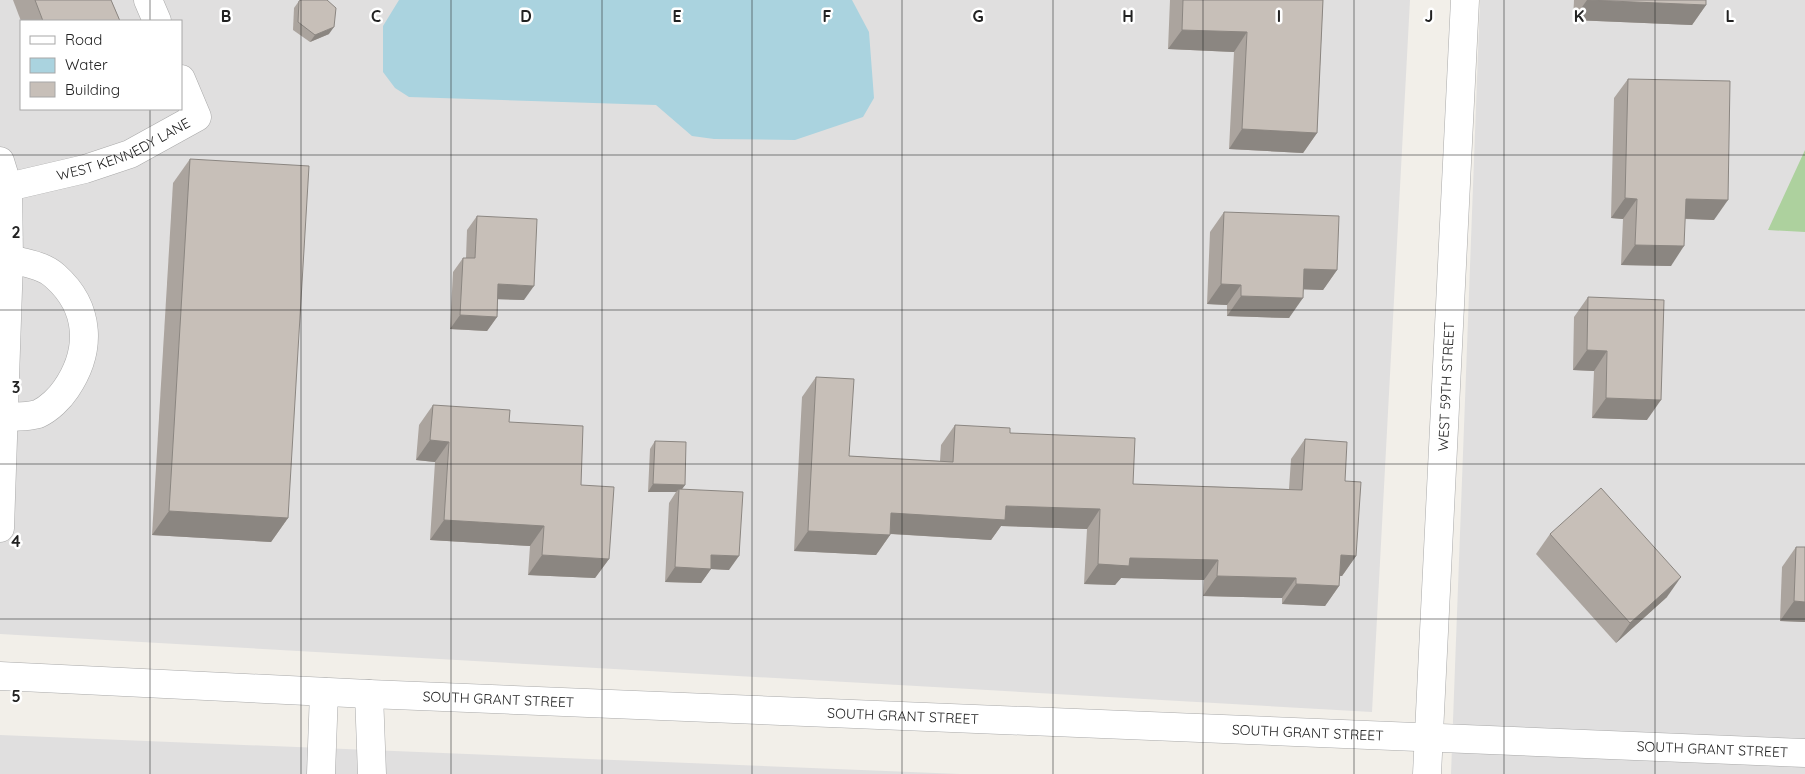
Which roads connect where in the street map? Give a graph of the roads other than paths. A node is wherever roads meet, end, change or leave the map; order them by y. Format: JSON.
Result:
{"nodes":[{"id":1,"x":148,"y":0,"type":"edge"},
{"id":2,"x":1465,"y":0,"type":"edge"},
{"id":3,"x":157,"y":20,"type":"edge"},
{"id":4,"x":182,"y":81,"type":"edge"},
{"id":5,"x":0,"y":161,"type":"edge"},
{"id":6,"x":8,"y":187,"type":"junction"},
{"id":7,"x":9,"y":259,"type":"junction"},
{"id":8,"x":2,"y":417,"type":"edge"},
{"id":9,"x":0,"y":528,"type":"edge"},
{"id":10,"x":0,"y":676,"type":"edge"},
{"id":11,"x":324,"y":692,"type":"junction"},
{"id":12,"x":369,"y":694,"type":"junction"},
{"id":13,"x":1429,"y":739,"type":"junction"},
{"id":14,"x":1805,"y":753,"type":"edge"},
{"id":15,"x":321,"y":774,"type":"edge"},
{"id":16,"x":372,"y":774,"type":"edge"},
{"id":17,"x":1428,"y":774,"type":"edge"}],
"edges":[{"from":1,"to":3,"type":"street"},
{"from":2,"to":13,"type":"street","name":"WEST 59TH STREET"},
{"from":4,"to":6,"type":"street","name":"WEST KENNEDY LANE"},
{"from":5,"to":6,"type":"street"},
{"from":6,"to":7,"type":"street"},
{"from":7,"to":8,"type":"street"},
{"from":7,"to":8,"type":"street"},
{"from":8,"to":9,"type":"street"},
{"from":10,"to":11,"type":"street","name":"SOUTH GRANT STREET"},
{"from":11,"to":12,"type":"street","name":"SOUTH GRANT STREET"},
{"from":11,"to":15,"type":"street"},
{"from":12,"to":13,"type":"street","name":"SOUTH GRANT STREET"},
{"from":12,"to":16,"type":"street"},
{"from":13,"to":14,"type":"street","name":"SOUTH GRANT STREET"},
{"from":13,"to":17,"type":"street","name":"WEST 59TH STREET"}]}
